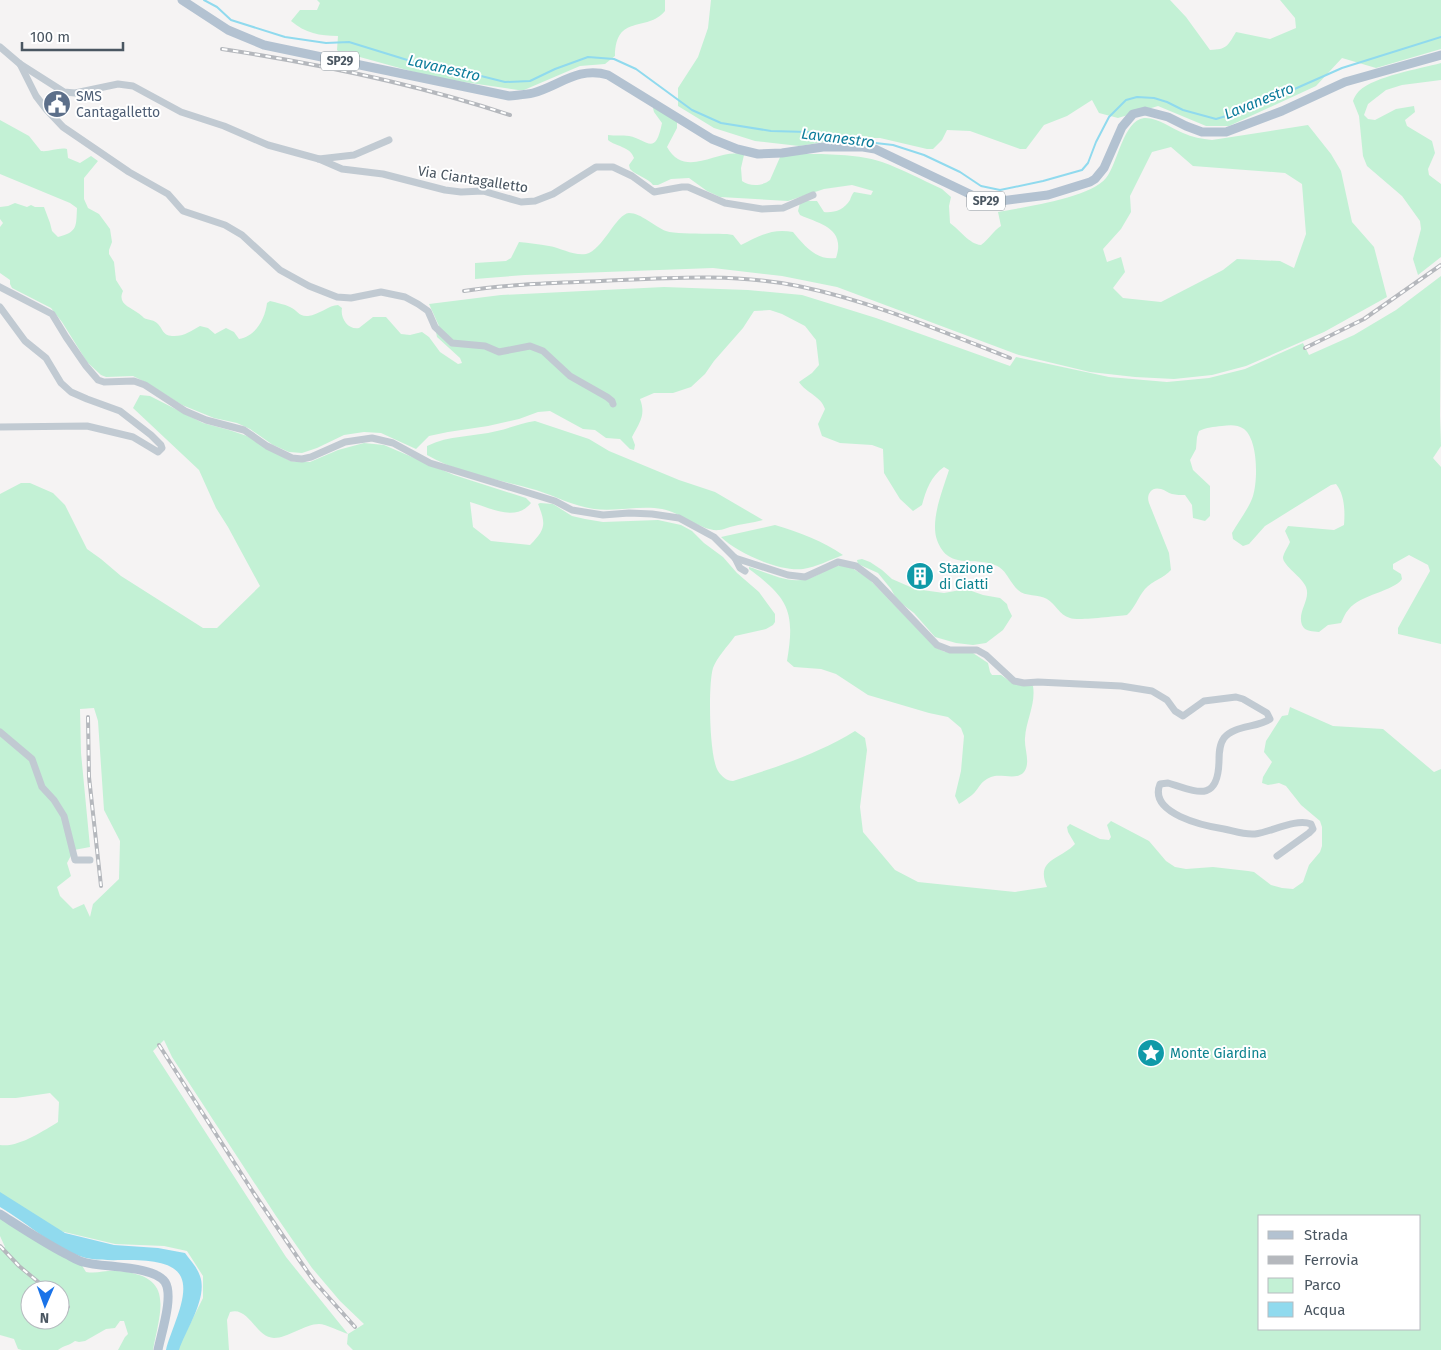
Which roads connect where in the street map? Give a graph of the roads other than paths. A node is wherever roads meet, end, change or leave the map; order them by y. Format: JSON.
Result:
{"nodes":[{"id":1,"x":182,"y":0,"type":"edge"},
{"id":2,"x":0,"y":47,"type":"edge"},
{"id":3,"x":1441,"y":55,"type":"edge"},
{"id":4,"x":20,"y":64,"type":"junction"},
{"id":5,"x":389,"y":140,"type":"dead end"},
{"id":6,"x":319,"y":159,"type":"junction"},
{"id":7,"x":813,"y":195,"type":"dead end"},
{"id":8,"x":0,"y":287,"type":"edge"},
{"id":9,"x":0,"y":307,"type":"edge"},
{"id":10,"x":613,"y":404,"type":"dead end"},
{"id":11,"x":0,"y":427,"type":"edge"},
{"id":12,"x":735,"y":558,"type":"junction"},
{"id":13,"x":745,"y":571,"type":"dead end"},
{"id":14,"x":0,"y":732,"type":"edge"},
{"id":15,"x":1277,"y":856,"type":"dead end"},
{"id":16,"x":90,"y":860,"type":"dead end"},
{"id":17,"x":0,"y":1214,"type":"edge"},
{"id":18,"x":158,"y":1350,"type":"edge"}],
"edges":[{"from":1,"to":3,"type":"main road","number":"SP29"},
{"from":2,"to":4,"type":"street","name":"Via Ciantagalletto"},
{"from":4,"to":6,"type":"street","name":"Via Ciantagalletto"},
{"from":4,"to":10,"type":"street","name":"Via Ciantagalletto"},
{"from":5,"to":6,"type":"street","name":"Via Ciantagalletto"},
{"from":6,"to":7,"type":"street","name":"Via Ciantagalletto"},
{"from":8,"to":12,"type":"street"},
{"from":9,"to":11,"type":"street"},
{"from":12,"to":13,"type":"street"},
{"from":12,"to":15,"type":"street"},
{"from":14,"to":16,"type":"street"},
{"from":17,"to":18,"type":"main road"}]}
